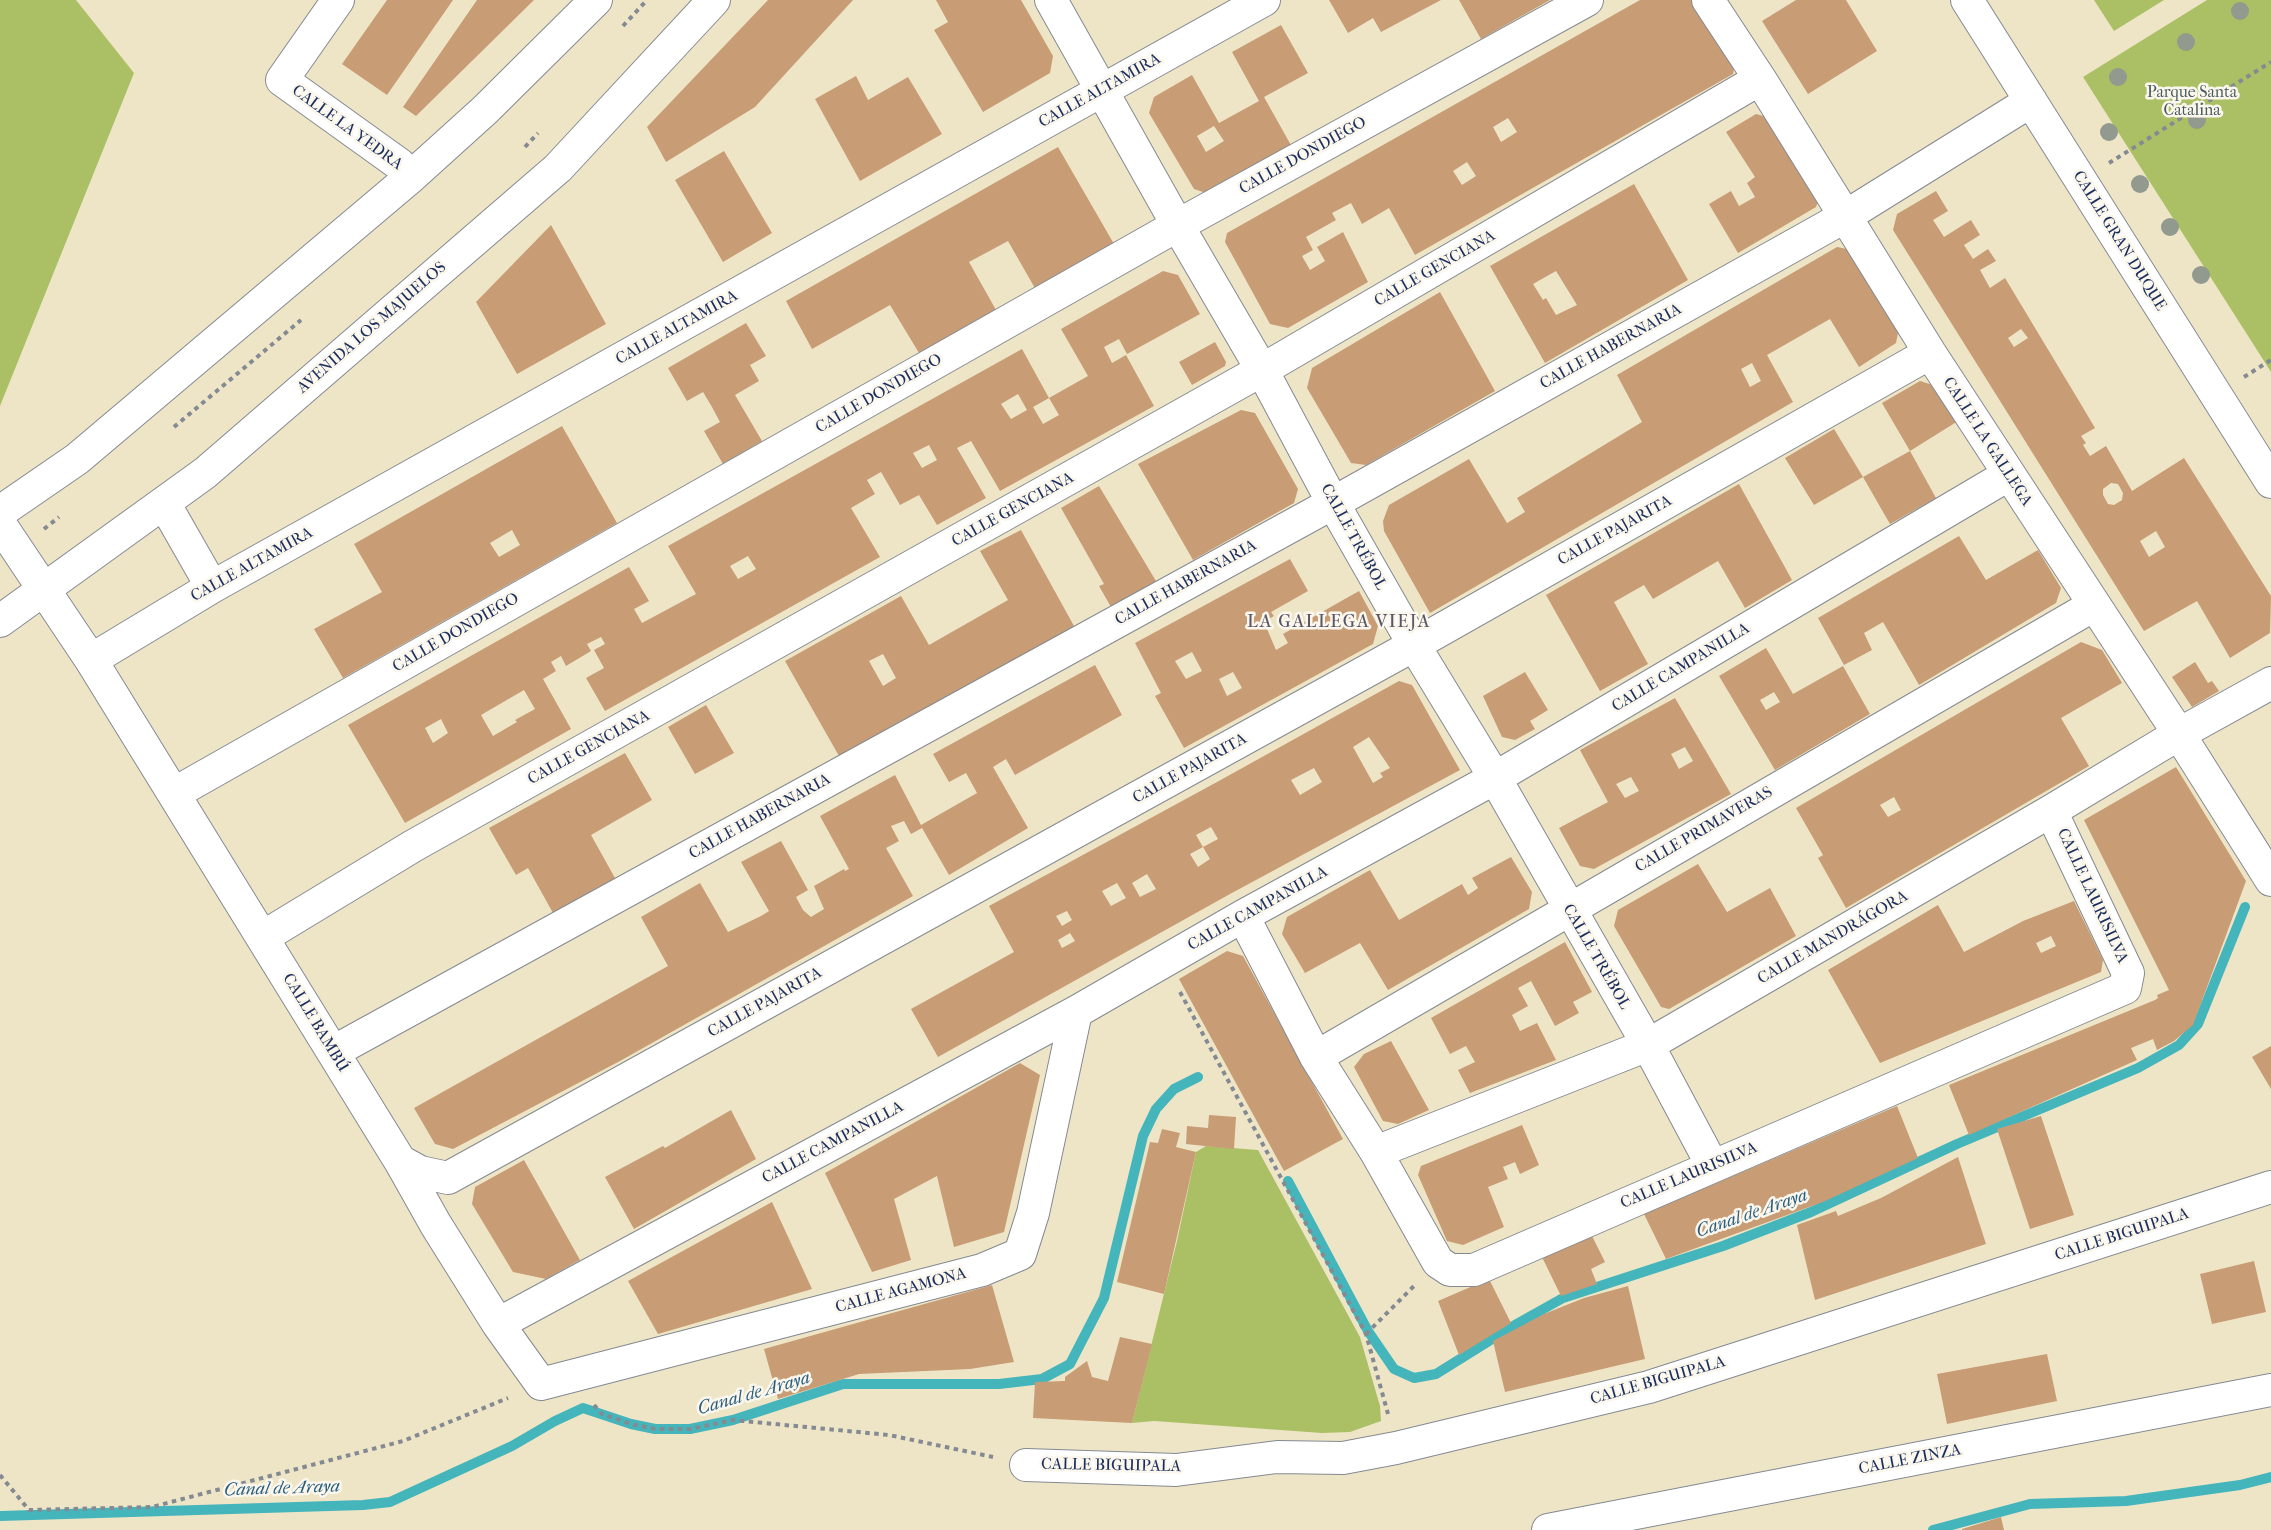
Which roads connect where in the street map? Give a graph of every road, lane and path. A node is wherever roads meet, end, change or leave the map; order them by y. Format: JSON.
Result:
{"nodes":[{"id":1,"x":338,"y":0,"type":"edge"},
{"id":2,"x":596,"y":0,"type":"edge"},
{"id":3,"x":714,"y":0,"type":"edge"},
{"id":4,"x":1051,"y":0,"type":"edge"},
{"id":5,"x":1264,"y":0,"type":"edge"},
{"id":6,"x":1587,"y":0,"type":"edge"},
{"id":7,"x":1708,"y":0,"type":"edge"},
{"id":8,"x":1967,"y":0,"type":"edge"},
{"id":9,"x":2271,"y":62,"type":"edge"},
{"id":10,"x":1760,"y":79,"type":"junction"},
{"id":11,"x":1101,"y":90,"type":"junction"},
{"id":12,"x":2031,"y":101,"type":"junction"},
{"id":13,"x":545,"y":127,"type":"dead end"},
{"id":14,"x":520,"y":151,"type":"dead end"},
{"id":15,"x":411,"y":176,"type":"junction"},
{"id":16,"x":2080,"y":180,"type":"junction"},
{"id":17,"x":1846,"y":216,"type":"junction"},
{"id":18,"x":1178,"y":226,"type":"junction"},
{"id":19,"x":1930,"y":353,"type":"junction"},
{"id":20,"x":1262,"y":370,"type":"junction"},
{"id":21,"x":2008,"y":475,"type":"junction"},
{"id":22,"x":2271,"y":482,"type":"edge"},
{"id":23,"x":164,"y":503,"type":"junction"},
{"id":24,"x":1333,"y":503,"type":"junction"},
{"id":25,"x":0,"y":512,"type":"edge"},
{"id":26,"x":0,"y":524,"type":"edge"},
{"id":27,"x":212,"y":587,"type":"junction"},
{"id":28,"x":46,"y":590,"type":"junction"},
{"id":29,"x":2094,"y":605,"type":"junction"},
{"id":30,"x":0,"y":621,"type":"edge"},
{"id":31,"x":1414,"y":645,"type":"junction"},
{"id":32,"x":91,"y":660,"type":"junction"},
{"id":33,"x":2271,"y":683,"type":"edge"},
{"id":34,"x":2179,"y":734,"type":"junction"},
{"id":35,"x":1495,"y":778,"type":"junction"},
{"id":36,"x":175,"y":793,"type":"junction"},
{"id":37,"x":2051,"y":811,"type":"junction"},
{"id":38,"x":2271,"y":880,"type":"edge"},
{"id":39,"x":1568,"y":909,"type":"junction"},
{"id":40,"x":1243,"y":916,"type":"junction"},
{"id":41,"x":263,"y":937,"type":"junction"},
{"id":42,"x":1164,"y":962,"type":"junction"},
{"id":43,"x":1076,"y":1012,"type":"junction"},
{"id":44,"x":1648,"y":1045,"type":"junction"},
{"id":45,"x":333,"y":1052,"type":"junction"},
{"id":46,"x":1316,"y":1057,"type":"junction"},
{"id":47,"x":1376,"y":1152,"type":"junction"},
{"id":48,"x":400,"y":1161,"type":"junction"},
{"id":49,"x":1712,"y":1165,"type":"junction"},
{"id":50,"x":448,"y":1178,"type":"junction"},
{"id":51,"x":2271,"y":1187,"type":"edge"},
{"id":52,"x":436,"y":1225,"type":"junction"},
{"id":53,"x":1438,"y":1262,"type":"junction"},
{"id":54,"x":498,"y":1324,"type":"junction"},
{"id":55,"x":1366,"y":1334,"type":"junction"},
{"id":56,"x":540,"y":1384,"type":"junction"},
{"id":57,"x":2271,"y":1390,"type":"edge"},
{"id":58,"x":1396,"y":1448,"type":"junction"},
{"id":59,"x":1026,"y":1464,"type":"joint"},
{"id":60,"x":0,"y":1475,"type":"edge"},
{"id":61,"x":1548,"y":1530,"type":"edge"}],
"edges":[{"from":1,"to":15,"type":"street","name":"CALLE LA YEDRA"},
{"from":2,"to":15,"type":"street"},
{"from":3,"to":23,"type":"street","name":"AVENIDA LOS MAJUELOS"},
{"from":4,"to":11,"type":"street","name":"CALLE TRÉBOL"},
{"from":5,"to":11,"type":"street","name":"CALLE ALTAMIRA"},
{"from":6,"to":18,"type":"street","name":"CALLE DONDIEGO"},
{"from":7,"to":10,"type":"street","name":"CALLE LA GALLEGA"},
{"from":8,"to":12,"type":"street","name":"CALLE GRAN DUQUE"},
{"from":9,"to":16,"type":"path"},
{"from":10,"to":17,"type":"street","name":"CALLE LA GALLEGA"},
{"from":10,"to":20,"type":"street","name":"CALLE GENCIANA"},
{"from":11,"to":18,"type":"street","name":"CALLE TRÉBOL"},
{"from":11,"to":27,"type":"street","name":"CALLE ALTAMIRA"},
{"from":12,"to":16,"type":"street","name":"CALLE GRAN DUQUE"},
{"from":12,"to":17,"type":"street","name":"CALLE HABERNARIA"},
{"from":13,"to":14,"type":"path"},
{"from":15,"to":25,"type":"street"},
{"from":16,"to":22,"type":"street","name":"CALLE GRAN DUQUE"},
{"from":17,"to":19,"type":"street","name":"CALLE LA GALLEGA"},
{"from":17,"to":24,"type":"street","name":"CALLE HABERNARIA"},
{"from":18,"to":20,"type":"street","name":"CALLE TRÉBOL"},
{"from":18,"to":36,"type":"street","name":"CALLE DONDIEGO"},
{"from":19,"to":21,"type":"street","name":"CALLE LA GALLEGA"},
{"from":19,"to":31,"type":"street","name":"CALLE PAJARITA"},
{"from":20,"to":24,"type":"street","name":"CALLE TRÉBOL"},
{"from":20,"to":41,"type":"street","name":"CALLE GENCIANA"},
{"from":21,"to":29,"type":"street","name":"CALLE LA GALLEGA"},
{"from":21,"to":35,"type":"street","name":"CALLE CAMPANILLA"},
{"from":23,"to":27,"type":"street"},
{"from":23,"to":28,"type":"street","name":"AVENIDA LOS MAJUELOS"},
{"from":24,"to":31,"type":"street","name":"CALLE TRÉBOL"},
{"from":24,"to":45,"type":"street","name":"CALLE HABERNARIA"},
{"from":26,"to":28,"type":"street","name":"CALLE BAMBÚ"},
{"from":27,"to":32,"type":"street","name":"CALLE ALTAMIRA"},
{"from":28,"to":30,"type":"street","name":"AVENIDA LOS MAJUELOS"},
{"from":28,"to":32,"type":"street","name":"CALLE BAMBÚ"},
{"from":29,"to":34,"type":"street","name":"CALLE LA GALLEGA"},
{"from":29,"to":39,"type":"street","name":"CALLE PRIMAVERAS"},
{"from":31,"to":35,"type":"street","name":"CALLE TRÉBOL"},
{"from":31,"to":50,"type":"street","name":"CALLE PAJARITA"},
{"from":32,"to":36,"type":"street","name":"CALLE BAMBÚ"},
{"from":33,"to":34,"type":"street","name":"CALLE MANDRÁGORA"},
{"from":34,"to":37,"type":"street","name":"CALLE MANDRÁGORA"},
{"from":34,"to":38,"type":"street","name":"CALLE LA GALLEGA"},
{"from":35,"to":39,"type":"street","name":"CALLE TRÉBOL"},
{"from":35,"to":40,"type":"street","name":"CALLE CAMPANILLA"},
{"from":36,"to":41,"type":"street","name":"CALLE BAMBÚ"},
{"from":37,"to":44,"type":"street","name":"CALLE MANDRÁGORA"},
{"from":37,"to":49,"type":"street","name":"CALLE LAURISILVA"},
{"from":39,"to":44,"type":"street","name":"CALLE TRÉBOL"},
{"from":39,"to":46,"type":"street","name":"CALLE PRIMAVERAS"},
{"from":40,"to":42,"type":"street","name":"CALLE CAMPANILLA"},
{"from":40,"to":46,"type":"street"},
{"from":41,"to":45,"type":"street","name":"CALLE BAMBÚ"},
{"from":42,"to":43,"type":"street","name":"CALLE CAMPANILLA"},
{"from":42,"to":55,"type":"path"},
{"from":43,"to":54,"type":"street","name":"CALLE CAMPANILLA"},
{"from":43,"to":56,"type":"street","name":"CALLE AGAMONA"},
{"from":44,"to":47,"type":"street","name":"CALLE MANDRÁGORA"},
{"from":44,"to":49,"type":"street","name":"CALLE TRÉBOL"},
{"from":45,"to":48,"type":"street","name":"CALLE BAMBÚ"},
{"from":46,"to":47,"type":"street"},
{"from":47,"to":53,"type":"street"},
{"from":48,"to":50,"type":"street"},
{"from":48,"to":52,"type":"street","name":"CALLE BAMBÚ"},
{"from":49,"to":53,"type":"street","name":"CALLE LAURISILVA"},
{"from":50,"to":52,"type":"street"},
{"from":51,"to":58,"type":"street","name":"CALLE BIGUIPALA"},
{"from":52,"to":54,"type":"street","name":"CALLE BAMBÚ"},
{"from":53,"to":55,"type":"path"},
{"from":54,"to":56,"type":"street","name":"CALLE BAMBÚ"},
{"from":55,"to":58,"type":"path"},
{"from":56,"to":59,"type":"path"},
{"from":56,"to":60,"type":"path"},
{"from":57,"to":61,"type":"street","name":"CALLE ZINZA"},
{"from":58,"to":59,"type":"street","name":"CALLE BIGUIPALA"}]}
